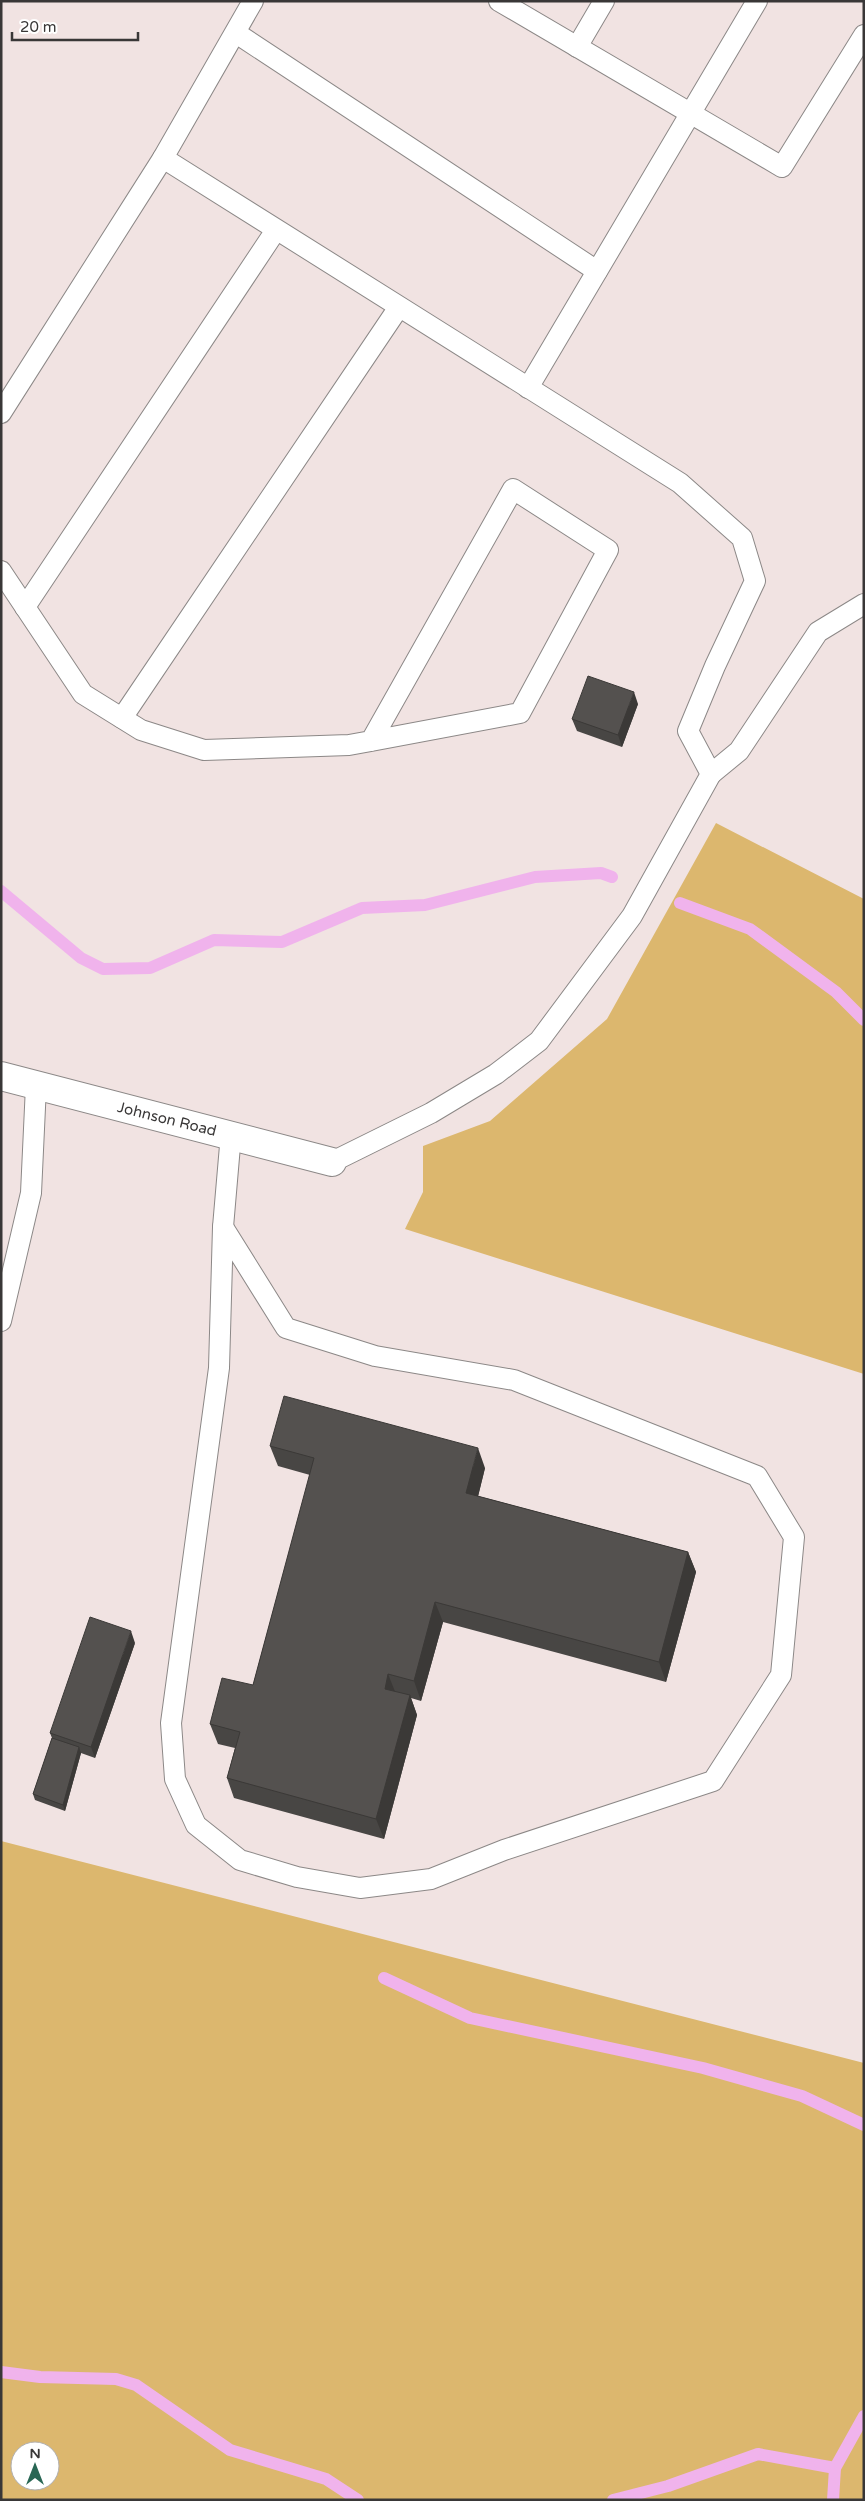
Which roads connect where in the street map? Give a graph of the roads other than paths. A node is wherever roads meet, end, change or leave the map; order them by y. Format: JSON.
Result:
{"nodes":[{"id":1,"x":253,"y":1,"type":"edge"},
{"id":2,"x":499,"y":1,"type":"edge"},
{"id":3,"x":604,"y":1,"type":"edge"},
{"id":4,"x":756,"y":1,"type":"edge"},
{"id":5,"x":236,"y":33,"type":"junction"},
{"id":6,"x":864,"y":35,"type":"edge"},
{"id":7,"x":577,"y":47,"type":"junction"},
{"id":8,"x":690,"y":113,"type":"junction"},
{"id":9,"x":163,"y":158,"type":"junction"},
{"id":10,"x":276,"y":230,"type":"junction"},
{"id":11,"x":597,"y":271,"type":"junction"},
{"id":12,"x":399,"y":307,"type":"junction"},
{"id":13,"x":528,"y":388,"type":"junction"},
{"id":14,"x":1,"y":413,"type":"edge"},
{"id":15,"x":1,"y":572,"type":"edge"},
{"id":16,"x":864,"y":604,"type":"edge"},
{"id":17,"x":25,"y":607,"type":"junction"},
{"id":18,"x":122,"y":718,"type":"junction"},
{"id":19,"x":371,"y":741,"type":"junction"},
{"id":20,"x":711,"y":774,"type":"junction"},
{"id":21,"x":1,"y":1076,"type":"edge"},
{"id":22,"x":36,"y":1086,"type":"junction"},
{"id":23,"x":231,"y":1134,"type":"junction"},
{"id":24,"x":332,"y":1162,"type":"joint"},
{"id":25,"x":223,"y":1227,"type":"junction"},
{"id":26,"x":1,"y":1321,"type":"edge"}],
"edges":[{"from":1,"to":5,"type":"lane"},
{"from":2,"to":7,"type":"lane"},
{"from":3,"to":7,"type":"lane"},
{"from":4,"to":8,"type":"lane"},
{"from":5,"to":9,"type":"lane"},
{"from":5,"to":11,"type":"lane"},
{"from":6,"to":8,"type":"lane"},
{"from":7,"to":8,"type":"lane"},
{"from":8,"to":11,"type":"lane"},
{"from":9,"to":10,"type":"lane"},
{"from":9,"to":14,"type":"lane"},
{"from":10,"to":12,"type":"lane"},
{"from":10,"to":17,"type":"lane"},
{"from":11,"to":13,"type":"lane"},
{"from":12,"to":13,"type":"lane"},
{"from":12,"to":18,"type":"lane"},
{"from":13,"to":20,"type":"lane"},
{"from":15,"to":17,"type":"lane"},
{"from":16,"to":20,"type":"lane"},
{"from":17,"to":18,"type":"lane"},
{"from":18,"to":19,"type":"lane"},
{"from":19,"to":19,"type":"lane"},
{"from":20,"to":24,"type":"lane"},
{"from":21,"to":22,"type":"street","name":"Johnson Road"},
{"from":22,"to":23,"type":"street","name":"Johnson Road"},
{"from":22,"to":26,"type":"lane"},
{"from":23,"to":24,"type":"street","name":"Johnson Road"},
{"from":23,"to":25,"type":"lane"},
{"from":25,"to":25,"type":"lane"}]}
